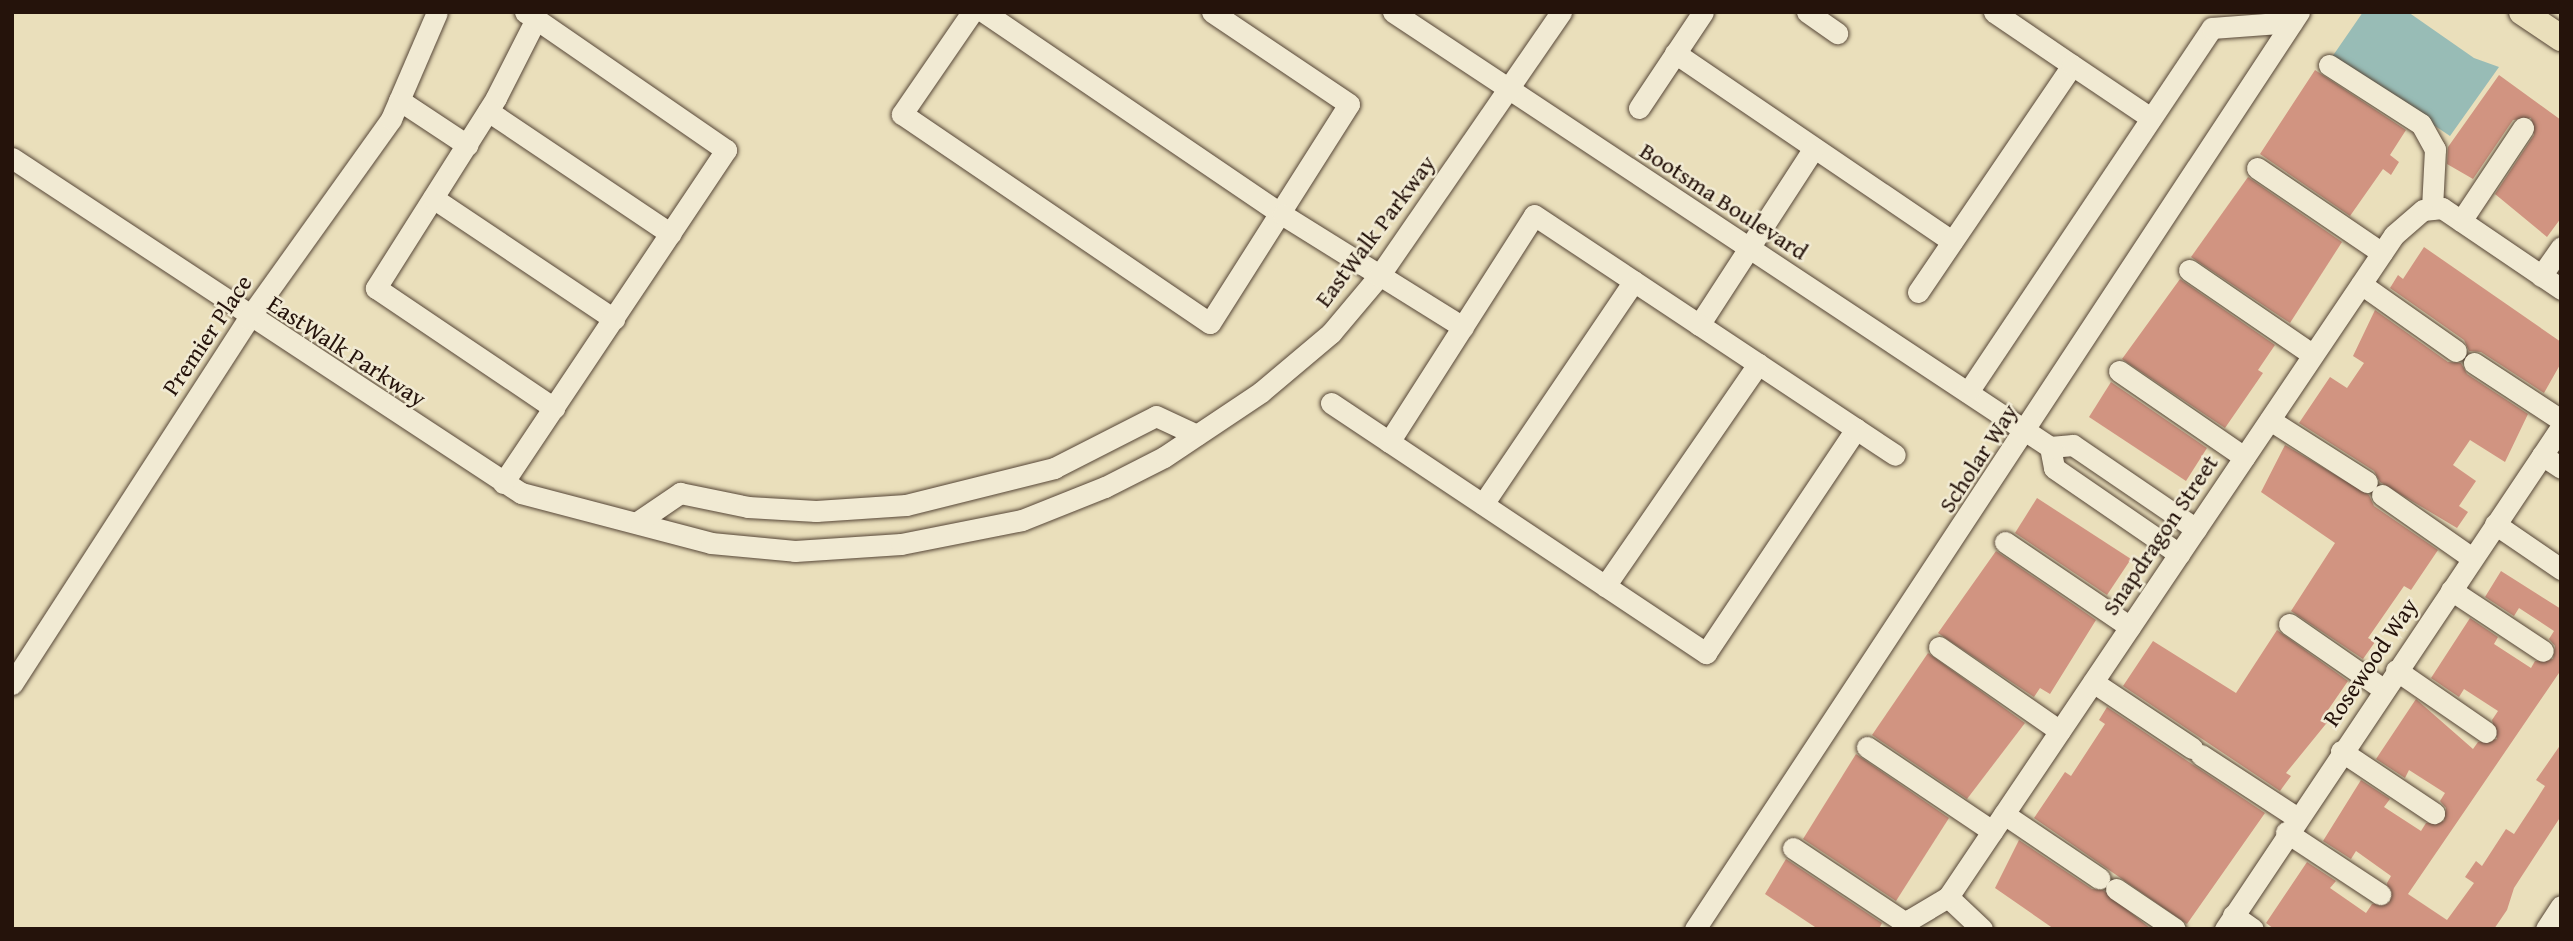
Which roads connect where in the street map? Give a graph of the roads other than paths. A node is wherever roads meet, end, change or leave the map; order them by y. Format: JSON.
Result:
{"nodes":[{"id":1,"x":437,"y":12,"type":"edge"},
{"id":2,"x":972,"y":12,"type":"edge"},
{"id":3,"x":984,"y":12,"type":"edge"},
{"id":4,"x":1212,"y":12,"type":"edge"},
{"id":5,"x":1393,"y":12,"type":"edge"},
{"id":6,"x":1561,"y":12,"type":"edge"},
{"id":7,"x":1703,"y":12,"type":"edge"},
{"id":8,"x":1807,"y":12,"type":"edge"},
{"id":9,"x":1994,"y":12,"type":"edge"},
{"id":10,"x":2522,"y":12,"type":"edge"},
{"id":11,"x":531,"y":15,"type":"edge"},
{"id":12,"x":2295,"y":17,"type":"edge"},
{"id":13,"x":1838,"y":33,"type":"dead end"},
{"id":14,"x":2561,"y":38,"type":"edge"},
{"id":15,"x":1675,"y":53,"type":"junction"},
{"id":16,"x":2072,"y":65,"type":"junction"},
{"id":17,"x":2329,"y":65,"type":"dead end"},
{"id":18,"x":1509,"y":90,"type":"junction"},
{"id":19,"x":399,"y":100,"type":"junction"},
{"id":20,"x":1639,"y":108,"type":"dead end"},
{"id":21,"x":488,"y":111,"type":"junction"},
{"id":22,"x":2151,"y":118,"type":"junction"},
{"id":23,"x":2523,"y":128,"type":"dead end"},
{"id":24,"x":467,"y":145,"type":"junction"},
{"id":25,"x":1814,"y":148,"type":"junction"},
{"id":26,"x":12,"y":159,"type":"edge"},
{"id":27,"x":2257,"y":168,"type":"dead end"},
{"id":28,"x":433,"y":198,"type":"junction"},
{"id":29,"x":2427,"y":209,"type":"junction"},
{"id":30,"x":1283,"y":215,"type":"junction"},
{"id":31,"x":2461,"y":222,"type":"junction"},
{"id":32,"x":671,"y":234,"type":"junction"},
{"id":33,"x":1952,"y":241,"type":"junction"},
{"id":34,"x":2561,"y":247,"type":"edge"},
{"id":35,"x":1749,"y":248,"type":"junction"},
{"id":36,"x":2382,"y":253,"type":"junction"},
{"id":37,"x":2189,"y":270,"type":"dead end"},
{"id":38,"x":1379,"y":276,"type":"junction"},
{"id":39,"x":2541,"y":276,"type":"junction"},
{"id":40,"x":1633,"y":281,"type":"junction"},
{"id":41,"x":2361,"y":284,"type":"junction"},
{"id":42,"x":2561,"y":289,"type":"edge"},
{"id":43,"x":1918,"y":292,"type":"dead end"},
{"id":44,"x":248,"y":318,"type":"junction"},
{"id":45,"x":614,"y":319,"type":"junction"},
{"id":46,"x":1699,"y":325,"type":"junction"},
{"id":47,"x":1463,"y":327,"type":"junction"},
{"id":48,"x":2456,"y":351,"type":"dead end"},
{"id":49,"x":2313,"y":355,"type":"junction"},
{"id":50,"x":1758,"y":363,"type":"junction"},
{"id":51,"x":2474,"y":363,"type":"dead end"},
{"id":52,"x":2119,"y":372,"type":"dead end"},
{"id":53,"x":1968,"y":392,"type":"junction"},
{"id":54,"x":1331,"y":403,"type":"dead end"},
{"id":55,"x":554,"y":408,"type":"junction"},
{"id":56,"x":2270,"y":420,"type":"junction"},
{"id":57,"x":2561,"y":420,"type":"edge"},
{"id":58,"x":2561,"y":427,"type":"edge"},
{"id":59,"x":1856,"y":429,"type":"junction"},
{"id":60,"x":2028,"y":431,"type":"junction"},
{"id":61,"x":1197,"y":435,"type":"junction"},
{"id":62,"x":1390,"y":442,"type":"junction"},
{"id":63,"x":2050,"y":447,"type":"junction"},
{"id":64,"x":1895,"y":455,"type":"dead end"},
{"id":65,"x":2542,"y":455,"type":"junction"},
{"id":66,"x":2244,"y":457,"type":"junction"},
{"id":67,"x":2561,"y":468,"type":"edge"},
{"id":68,"x":503,"y":483,"type":"junction"},
{"id":69,"x":1483,"y":504,"type":"junction"},
{"id":70,"x":639,"y":521,"type":"junction"},
{"id":71,"x":2496,"y":524,"type":"junction"},
{"id":72,"x":2196,"y":529,"type":"junction"},
{"id":73,"x":2006,"y":542,"type":"dead end"},
{"id":74,"x":2179,"y":554,"type":"junction"},
{"id":75,"x":2472,"y":558,"type":"junction"},
{"id":76,"x":2561,"y":569,"type":"edge"},
{"id":77,"x":1605,"y":586,"type":"junction"},
{"id":78,"x":2451,"y":590,"type":"junction"},
{"id":79,"x":2288,"y":624,"type":"dead end"},
{"id":80,"x":2130,"y":627,"type":"junction"},
{"id":81,"x":1938,"y":647,"type":"dead end"},
{"id":82,"x":2543,"y":651,"type":"dead end"},
{"id":83,"x":2396,"y":670,"type":"junction"},
{"id":84,"x":2093,"y":682,"type":"junction"},
{"id":85,"x":12,"y":684,"type":"edge"},
{"id":86,"x":2383,"y":689,"type":"junction"},
{"id":87,"x":2060,"y":731,"type":"junction"},
{"id":88,"x":2486,"y":732,"type":"dead end"},
{"id":89,"x":1867,"y":747,"type":"dead end"},
{"id":90,"x":2341,"y":751,"type":"junction"},
{"id":91,"x":2434,"y":813,"type":"dead end"},
{"id":92,"x":1998,"y":822,"type":"junction"},
{"id":93,"x":2291,"y":825,"type":"junction"},
{"id":94,"x":1793,"y":848,"type":"dead end"},
{"id":95,"x":2380,"y":894,"type":"dead end"},
{"id":96,"x":1948,"y":897,"type":"junction"},
{"id":97,"x":2561,"y":906,"type":"edge"},
{"id":98,"x":2229,"y":922,"type":"edge"},
{"id":99,"x":1905,"y":926,"type":"edge"},
{"id":100,"x":1695,"y":929,"type":"edge"},
{"id":101,"x":1982,"y":929,"type":"edge"},
{"id":102,"x":2175,"y":929,"type":"edge"},
{"id":103,"x":2253,"y":929,"type":"edge"},
{"id":104,"x":2546,"y":929,"type":"edge"}],
"edges":[{"from":1,"to":19,"type":"street","name":"Premier Place"},
{"from":2,"to":30,"type":"street"},
{"from":3,"to":30,"type":"street"},
{"from":4,"to":30,"type":"street"},
{"from":5,"to":18,"type":"street","name":"Bootsma Boulevard"},
{"from":6,"to":18,"type":"street","name":"EastWalk Parkway"},
{"from":7,"to":15,"type":"street"},
{"from":8,"to":13,"type":"street"},
{"from":9,"to":16,"type":"street"},
{"from":10,"to":14,"type":"main road"},
{"from":11,"to":21,"type":"street"},
{"from":11,"to":32,"type":"street"},
{"from":12,"to":22,"type":"street"},
{"from":12,"to":60,"type":"street","name":"Scholar Way"},
{"from":15,"to":20,"type":"street"},
{"from":15,"to":25,"type":"street"},
{"from":16,"to":22,"type":"street"},
{"from":16,"to":33,"type":"street"},
{"from":17,"to":29,"type":"street"},
{"from":18,"to":35,"type":"street","name":"Bootsma Boulevard"},
{"from":18,"to":38,"type":"street","name":"EastWalk Parkway"},
{"from":19,"to":24,"type":"street"},
{"from":19,"to":44,"type":"street","name":"Premier Place"},
{"from":21,"to":24,"type":"street"},
{"from":21,"to":32,"type":"street"},
{"from":22,"to":53,"type":"street"},
{"from":23,"to":31,"type":"street"},
{"from":24,"to":28,"type":"street"},
{"from":25,"to":33,"type":"street"},
{"from":25,"to":35,"type":"street"},
{"from":26,"to":44,"type":"street","name":"EastWalk Parkway"},
{"from":27,"to":36,"type":"street"},
{"from":28,"to":45,"type":"street"},
{"from":28,"to":55,"type":"street"},
{"from":29,"to":31,"type":"street"},
{"from":29,"to":36,"type":"street","name":"Snapdragon Street"},
{"from":30,"to":38,"type":"street"},
{"from":31,"to":39,"type":"street"},
{"from":32,"to":45,"type":"street"},
{"from":33,"to":43,"type":"street"},
{"from":34,"to":39,"type":"street"},
{"from":35,"to":46,"type":"street"},
{"from":35,"to":53,"type":"street","name":"Bootsma Boulevard"},
{"from":36,"to":41,"type":"street","name":"Snapdragon Street"},
{"from":37,"to":49,"type":"street"},
{"from":38,"to":47,"type":"street"},
{"from":38,"to":61,"type":"street","name":"EastWalk Parkway"},
{"from":39,"to":42,"type":"street"},
{"from":40,"to":46,"type":"street"},
{"from":40,"to":47,"type":"street"},
{"from":40,"to":69,"type":"street"},
{"from":41,"to":48,"type":"street"},
{"from":41,"to":49,"type":"street","name":"Snapdragon Street"},
{"from":44,"to":68,"type":"street","name":"EastWalk Parkway"},
{"from":44,"to":85,"type":"street","name":"Premier Place"},
{"from":45,"to":55,"type":"street"},
{"from":46,"to":50,"type":"street"},
{"from":47,"to":62,"type":"street"},
{"from":49,"to":56,"type":"street","name":"Snapdragon Street"},
{"from":50,"to":59,"type":"street"},
{"from":50,"to":77,"type":"street"},
{"from":51,"to":57,"type":"street"},
{"from":52,"to":66,"type":"street"},
{"from":53,"to":60,"type":"street","name":"Bootsma Boulevard"},
{"from":54,"to":62,"type":"street"},
{"from":55,"to":68,"type":"street"},
{"from":56,"to":66,"type":"street","name":"Snapdragon Street"},
{"from":56,"to":75,"type":"street"},
{"from":58,"to":65,"type":"street","name":"Rosewood Way"},
{"from":59,"to":64,"type":"street"},
{"from":59,"to":77,"type":"street"},
{"from":60,"to":63,"type":"street","name":"Bootsma Boulevard"},
{"from":60,"to":100,"type":"street","name":"Scholar Way"},
{"from":61,"to":70,"type":"street","name":"EastWalk Parkway"},
{"from":61,"to":70,"type":"street"},
{"from":62,"to":69,"type":"street"},
{"from":63,"to":72,"type":"street"},
{"from":63,"to":74,"type":"street"},
{"from":65,"to":67,"type":"street"},
{"from":65,"to":71,"type":"street","name":"Rosewood Way"},
{"from":66,"to":72,"type":"street","name":"Snapdragon Street"},
{"from":68,"to":70,"type":"street","name":"EastWalk Parkway"},
{"from":69,"to":77,"type":"street"},
{"from":71,"to":75,"type":"street","name":"Rosewood Way"},
{"from":71,"to":76,"type":"street"},
{"from":72,"to":74,"type":"street","name":"Snapdragon Street"},
{"from":73,"to":80,"type":"street"},
{"from":74,"to":80,"type":"street","name":"Snapdragon Street"},
{"from":75,"to":78,"type":"street","name":"Rosewood Way"},
{"from":78,"to":82,"type":"street"},
{"from":78,"to":83,"type":"street","name":"Rosewood Way"},
{"from":79,"to":86,"type":"street"},
{"from":80,"to":84,"type":"street","name":"Snapdragon Street"},
{"from":81,"to":87,"type":"street"},
{"from":83,"to":86,"type":"street","name":"Rosewood Way"},
{"from":83,"to":88,"type":"street"},
{"from":84,"to":87,"type":"street","name":"Snapdragon Street"},
{"from":84,"to":93,"type":"street"},
{"from":86,"to":90,"type":"street","name":"Rosewood Way"},
{"from":87,"to":92,"type":"street","name":"Snapdragon Street"},
{"from":89,"to":92,"type":"street"},
{"from":90,"to":91,"type":"street"},
{"from":90,"to":93,"type":"street","name":"Rosewood Way"},
{"from":92,"to":96,"type":"street","name":"Snapdragon Street"},
{"from":92,"to":102,"type":"street"},
{"from":93,"to":95,"type":"street"},
{"from":93,"to":98,"type":"street","name":"Rosewood Way"},
{"from":94,"to":99,"type":"street"},
{"from":96,"to":99,"type":"street"},
{"from":96,"to":101,"type":"street"},
{"from":97,"to":104,"type":"street"},
{"from":98,"to":103,"type":"street"}]}
